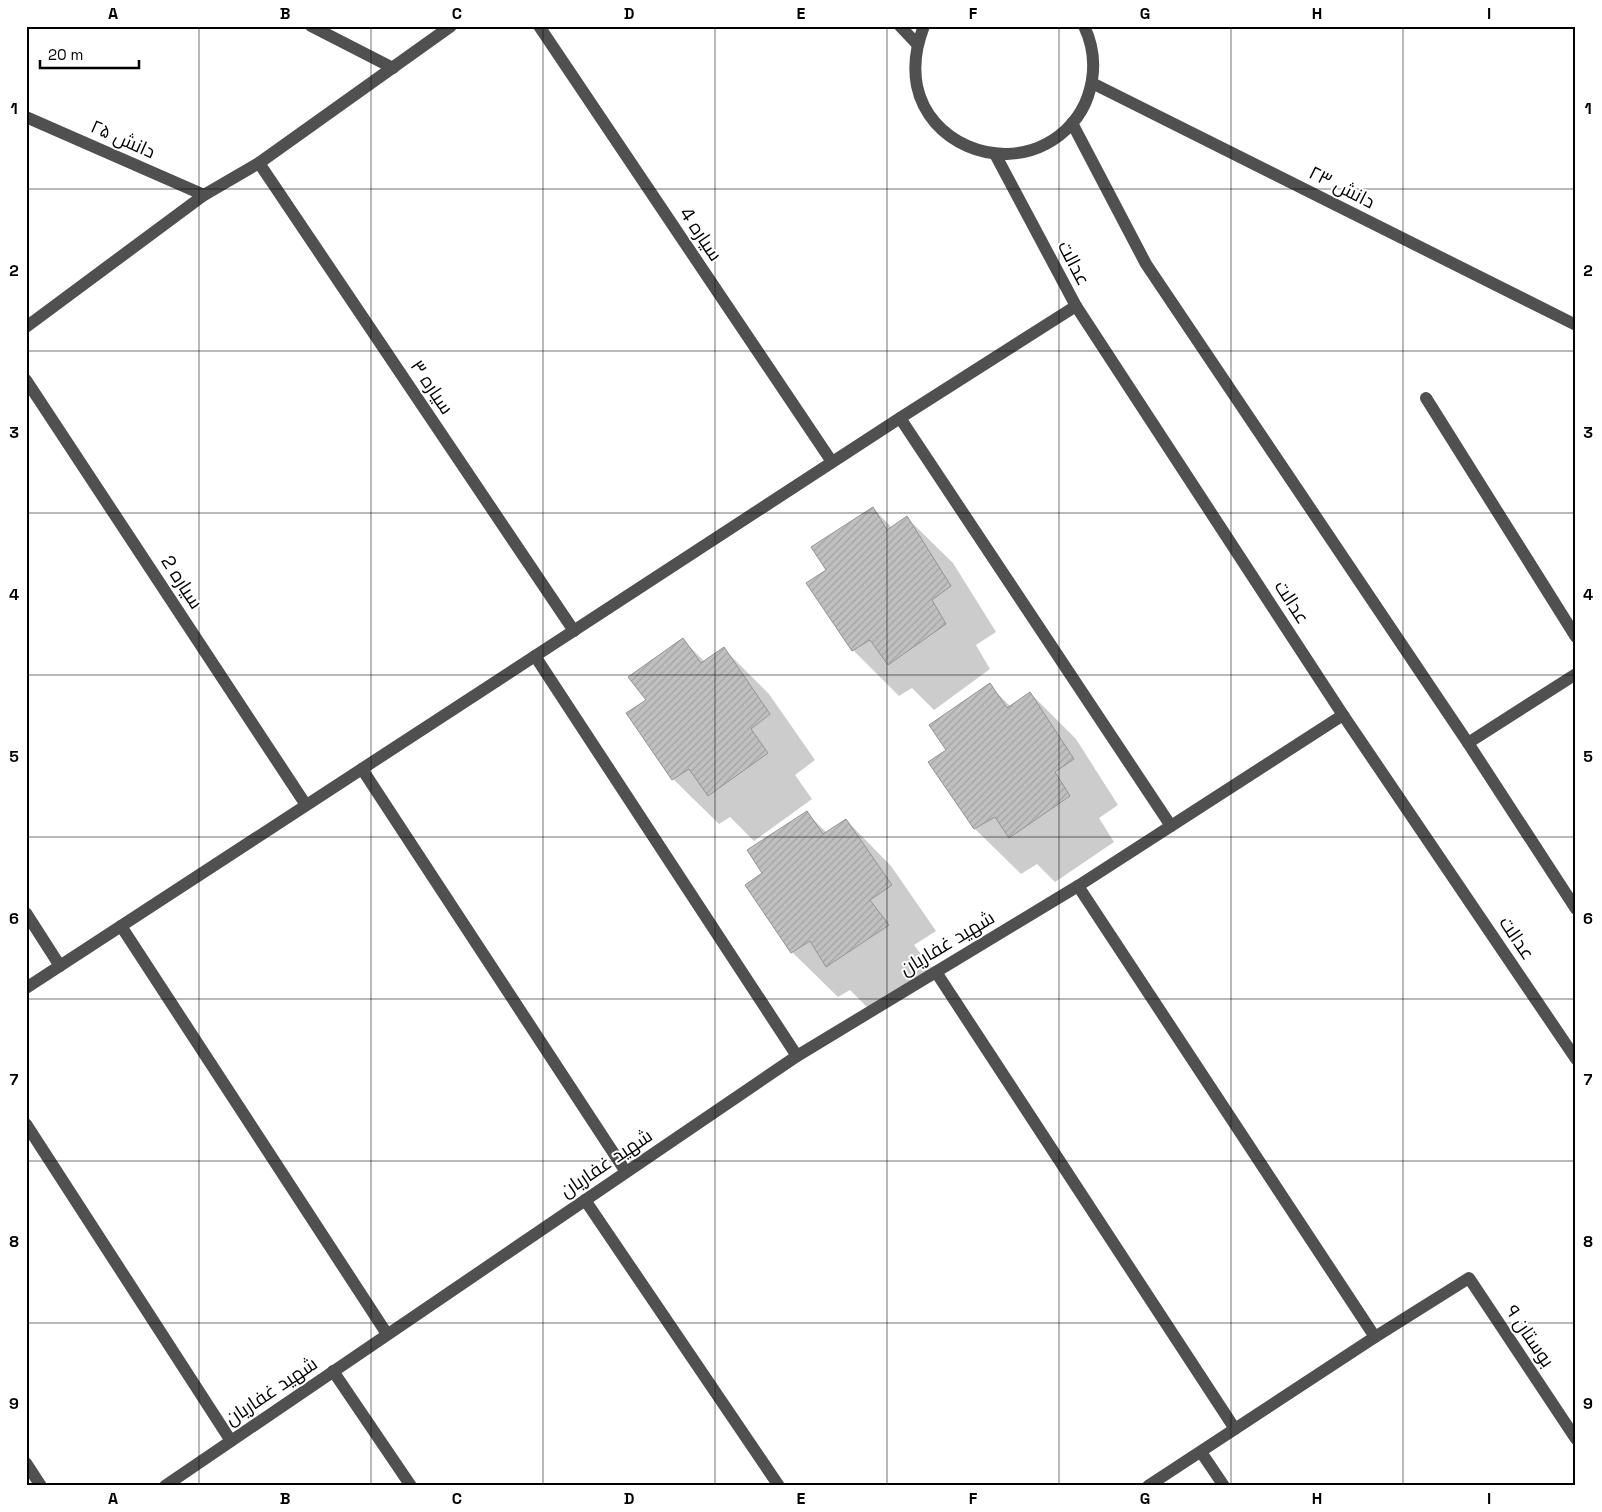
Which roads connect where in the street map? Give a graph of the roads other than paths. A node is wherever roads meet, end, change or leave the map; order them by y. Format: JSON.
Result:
{"nodes":[{"id":1,"x":311,"y":26,"type":"edge"},
{"id":2,"x":451,"y":26,"type":"edge"},
{"id":3,"x":539,"y":26,"type":"edge"},
{"id":4,"x":900,"y":26,"type":"edge"},
{"id":5,"x":924,"y":26,"type":"edge"},
{"id":6,"x":1084,"y":26,"type":"edge"},
{"id":7,"x":917,"y":44,"type":"junction"},
{"id":8,"x":393,"y":68,"type":"junction"},
{"id":9,"x":1092,"y":83,"type":"junction"},
{"id":10,"x":26,"y":117,"type":"edge"},
{"id":11,"x":1072,"y":123,"type":"junction"},
{"id":12,"x":995,"y":154,"type":"junction"},
{"id":13,"x":260,"y":164,"type":"junction"},
{"id":14,"x":204,"y":195,"type":"junction"},
{"id":15,"x":1076,"y":306,"type":"junction"},
{"id":16,"x":1576,"y":325,"type":"edge"},
{"id":17,"x":26,"y":327,"type":"edge"},
{"id":18,"x":26,"y":380,"type":"edge"},
{"id":19,"x":1426,"y":398,"type":"dead end"},
{"id":20,"x":900,"y":418,"type":"junction"},
{"id":21,"x":832,"y":462,"type":"junction"},
{"id":22,"x":574,"y":631,"type":"junction"},
{"id":23,"x":1576,"y":637,"type":"edge"},
{"id":24,"x":535,"y":656,"type":"junction"},
{"id":25,"x":1576,"y":674,"type":"edge"},
{"id":26,"x":1344,"y":715,"type":"junction"},
{"id":27,"x":1468,"y":743,"type":"junction"},
{"id":28,"x":362,"y":769,"type":"junction"},
{"id":29,"x":306,"y":805,"type":"junction"},
{"id":30,"x":1171,"y":826,"type":"junction"},
{"id":31,"x":1078,"y":886,"type":"junction"},
{"id":32,"x":1576,"y":909,"type":"edge"},
{"id":33,"x":26,"y":914,"type":"edge"},
{"id":34,"x":121,"y":926,"type":"junction"},
{"id":35,"x":60,"y":966,"type":"junction"},
{"id":36,"x":936,"y":972,"type":"junction"},
{"id":37,"x":26,"y":988,"type":"edge"},
{"id":38,"x":797,"y":1056,"type":"junction"},
{"id":39,"x":1576,"y":1059,"type":"edge"},
{"id":40,"x":26,"y":1124,"type":"edge"},
{"id":41,"x":626,"y":1172,"type":"junction"},
{"id":42,"x":585,"y":1200,"type":"junction"},
{"id":43,"x":387,"y":1334,"type":"junction"},
{"id":44,"x":1375,"y":1336,"type":"junction"},
{"id":45,"x":333,"y":1371,"type":"junction"},
{"id":46,"x":1235,"y":1429,"type":"junction"},
{"id":47,"x":1576,"y":1439,"type":"edge"},
{"id":48,"x":231,"y":1441,"type":"junction"},
{"id":49,"x":1201,"y":1452,"type":"junction"},
{"id":50,"x":26,"y":1463,"type":"edge"},
{"id":51,"x":41,"y":1486,"type":"edge"},
{"id":52,"x":165,"y":1486,"type":"edge"},
{"id":53,"x":411,"y":1486,"type":"edge"},
{"id":54,"x":779,"y":1486,"type":"edge"},
{"id":55,"x":1148,"y":1486,"type":"edge"},
{"id":56,"x":1224,"y":1486,"type":"edge"}],
"edges":[{"from":1,"to":8,"type":"street"},
{"from":2,"to":8,"type":"street"},
{"from":3,"to":21,"type":"street","name":"سیاره 4"},
{"from":4,"to":7,"type":"street"},
{"from":5,"to":7,"type":"street"},
{"from":6,"to":9,"type":"street"},
{"from":7,"to":12,"type":"street"},
{"from":8,"to":13,"type":"street"},
{"from":9,"to":11,"type":"street"},
{"from":9,"to":16,"type":"street","name":"دانش ۲۳"},
{"from":10,"to":14,"type":"street","name":"دانش ۲۵"},
{"from":11,"to":12,"type":"street"},
{"from":11,"to":27,"type":"street"},
{"from":12,"to":15,"type":"street","name":"عدالت"},
{"from":13,"to":14,"type":"street"},
{"from":13,"to":22,"type":"street","name":"سیاره ۳"},
{"from":14,"to":17,"type":"street"},
{"from":15,"to":20,"type":"street"},
{"from":15,"to":26,"type":"street","name":"عدالت"},
{"from":18,"to":29,"type":"street","name":"سیاره 2"},
{"from":19,"to":23,"type":"street"},
{"from":20,"to":21,"type":"street"},
{"from":20,"to":30,"type":"street"},
{"from":21,"to":22,"type":"street"},
{"from":22,"to":24,"type":"street"},
{"from":24,"to":28,"type":"street"},
{"from":24,"to":38,"type":"street"},
{"from":25,"to":27,"type":"street"},
{"from":26,"to":30,"type":"street","name":"شهید غفاریان"},
{"from":26,"to":39,"type":"street","name":"عدالت"},
{"from":27,"to":32,"type":"street"},
{"from":28,"to":29,"type":"street"},
{"from":28,"to":41,"type":"street"},
{"from":29,"to":34,"type":"street"},
{"from":30,"to":31,"type":"street","name":"شهید غفاریان"},
{"from":31,"to":36,"type":"street","name":"شهید غفاریان"},
{"from":31,"to":44,"type":"street"},
{"from":33,"to":35,"type":"street"},
{"from":34,"to":35,"type":"street"},
{"from":34,"to":43,"type":"street"},
{"from":35,"to":37,"type":"street"},
{"from":36,"to":38,"type":"street","name":"شهید غفاریان"},
{"from":36,"to":46,"type":"street"},
{"from":38,"to":41,"type":"street","name":"شهید غفاریان"},
{"from":40,"to":48,"type":"street"},
{"from":41,"to":42,"type":"street","name":"شهید غفاریان"},
{"from":42,"to":43,"type":"street","name":"شهید غفاریان"},
{"from":42,"to":54,"type":"street"},
{"from":43,"to":45,"type":"street","name":"شهید غفاریان"},
{"from":44,"to":46,"type":"street"},
{"from":44,"to":47,"type":"street","name":"بوستان ۹"},
{"from":45,"to":48,"type":"street","name":"شهید غفاریان"},
{"from":45,"to":53,"type":"street"},
{"from":46,"to":49,"type":"street"},
{"from":48,"to":52,"type":"street","name":"شهید غفاریان"},
{"from":49,"to":55,"type":"street"},
{"from":49,"to":56,"type":"street"},
{"from":50,"to":51,"type":"street"}]}
